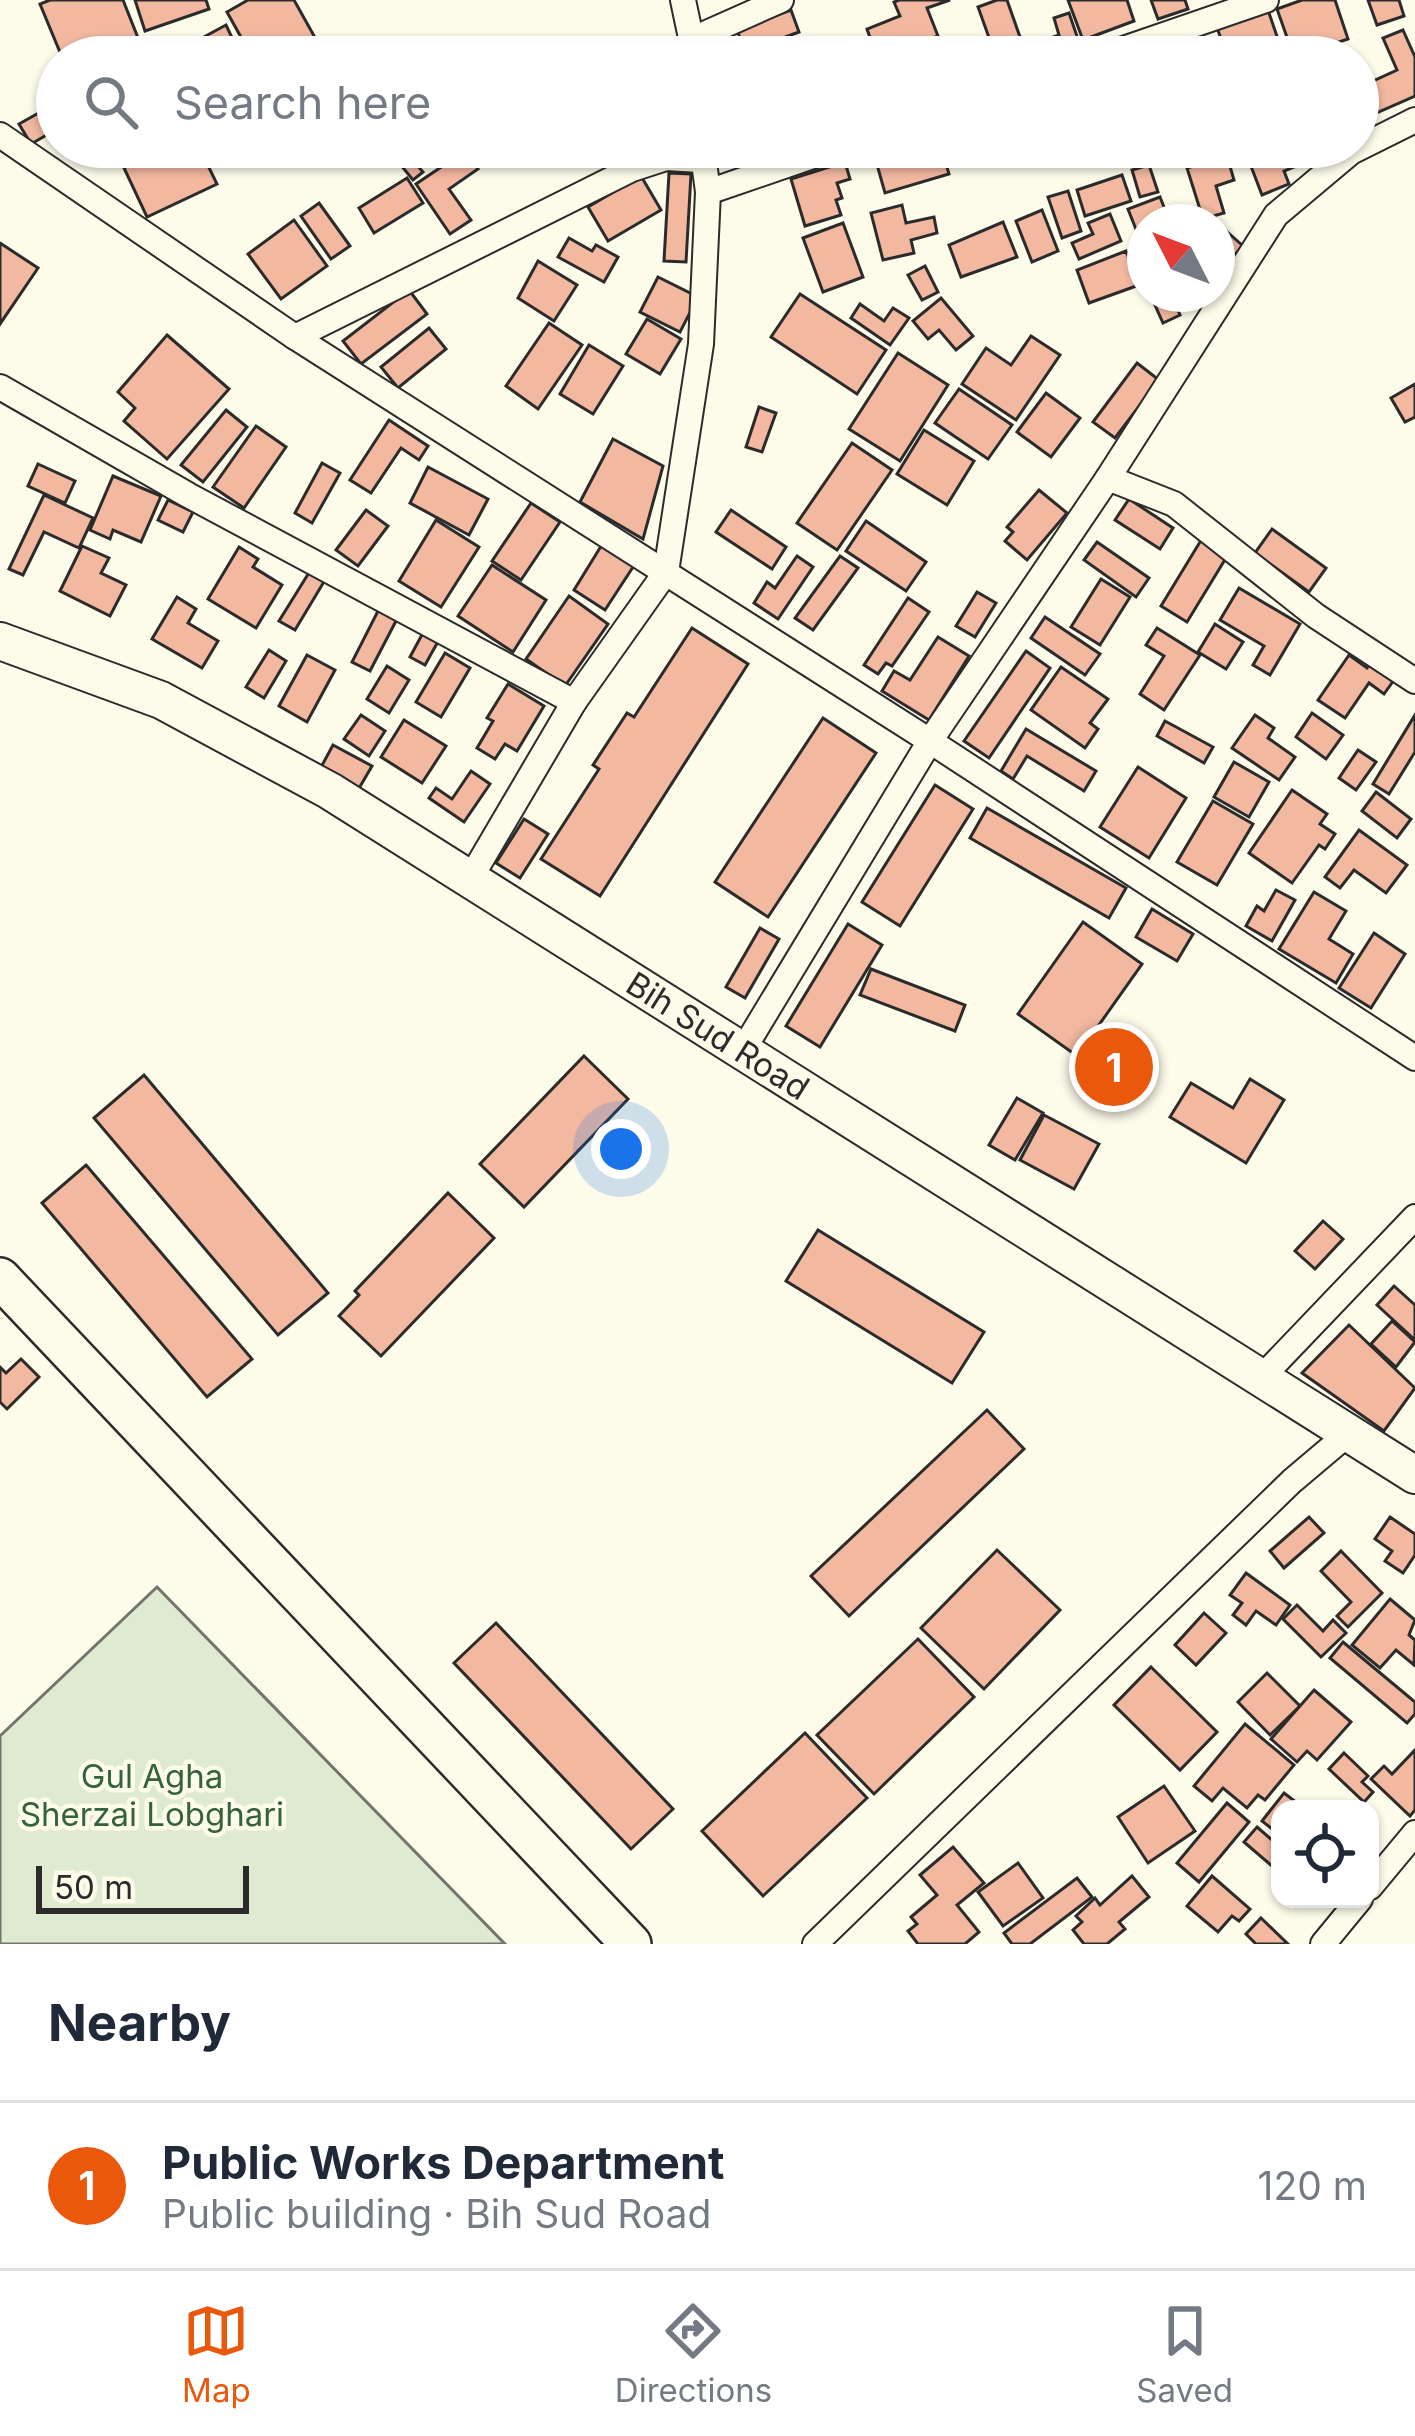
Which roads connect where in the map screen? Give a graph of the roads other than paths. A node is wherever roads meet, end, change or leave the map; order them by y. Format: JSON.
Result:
{"nodes":[{"id":1,"x":683,"y":0,"type":"edge"},
{"id":2,"x":781,"y":0,"type":"edge"},
{"id":3,"x":1266,"y":0,"type":"edge"},
{"id":4,"x":690,"y":36,"type":"edge"},
{"id":5,"x":715,"y":36,"type":"edge"},
{"id":6,"x":1161,"y":36,"type":"edge"},
{"id":7,"x":1415,"y":120,"type":"edge"},
{"id":8,"x":0,"y":135,"type":"edge"},
{"id":9,"x":1379,"y":138,"type":"edge"},
{"id":10,"x":36,"y":160,"type":"edge"},
{"id":11,"x":48,"y":168,"type":"edge"},
{"id":12,"x":635,"y":168,"type":"edge"},
{"id":13,"x":704,"y":168,"type":"edge"},
{"id":14,"x":777,"y":168,"type":"edge"},
{"id":15,"x":1332,"y":168,"type":"edge"},
{"id":16,"x":708,"y":192,"type":"junction"},
{"id":17,"x":295,"y":337,"type":"junction"},
{"id":18,"x":0,"y":387,"type":"edge"},
{"id":19,"x":1108,"y":478,"type":"junction"},
{"id":20,"x":666,"y":572,"type":"junction"},
{"id":21,"x":0,"y":641,"type":"edge"},
{"id":22,"x":1415,"y":681,"type":"edge"},
{"id":23,"x":574,"y":702,"type":"junction"},
{"id":24,"x":930,"y":741,"type":"junction"},
{"id":25,"x":470,"y":878,"type":"junction"},
{"id":26,"x":743,"y":1050,"type":"junction"},
{"id":27,"x":1415,"y":1058,"type":"edge"},
{"id":28,"x":1415,"y":1217,"type":"edge"},
{"id":29,"x":0,"y":1278,"type":"edge"},
{"id":30,"x":1262,"y":1377,"type":"junction"},
{"id":31,"x":1350,"y":1432,"type":"junction"},
{"id":32,"x":1415,"y":1475,"type":"edge"},
{"id":33,"x":1415,"y":1833,"type":"edge"},
{"id":34,"x":1379,"y":1876,"type":"edge"},
{"id":35,"x":1353,"y":1908,"type":"edge"},
{"id":36,"x":631,"y":1944,"type":"edge"},
{"id":37,"x":815,"y":1944,"type":"edge"},
{"id":38,"x":1323,"y":1944,"type":"edge"}],
"edges":[{"from":1,"to":4,"type":"street"},
{"from":2,"to":5,"type":"street"},
{"from":3,"to":6,"type":"street"},
{"from":7,"to":9,"type":"street"},
{"from":8,"to":10,"type":"street"},
{"from":11,"to":17,"type":"street"},
{"from":12,"to":17,"type":"street"},
{"from":13,"to":16,"type":"street"},
{"from":14,"to":16,"type":"street"},
{"from":15,"to":19,"type":"street"},
{"from":16,"to":20,"type":"street"},
{"from":17,"to":20,"type":"street"},
{"from":18,"to":23,"type":"street"},
{"from":19,"to":22,"type":"street"},
{"from":19,"to":24,"type":"street"},
{"from":20,"to":23,"type":"street"},
{"from":20,"to":24,"type":"street"},
{"from":21,"to":25,"type":"main road","name":"Bih Sud Road"},
{"from":23,"to":25,"type":"street"},
{"from":24,"to":26,"type":"street"},
{"from":24,"to":27,"type":"street"},
{"from":25,"to":26,"type":"main road","name":"Bih Sud Road"},
{"from":26,"to":30,"type":"main road","name":"Bih Sud Road"},
{"from":28,"to":30,"type":"street"},
{"from":29,"to":36,"type":"main road"},
{"from":30,"to":31,"type":"main road","name":"Bih Sud Road"},
{"from":31,"to":32,"type":"main road","name":"Bih Sud Road"},
{"from":31,"to":37,"type":"street"},
{"from":33,"to":34,"type":"street"},
{"from":35,"to":38,"type":"street"}]}
